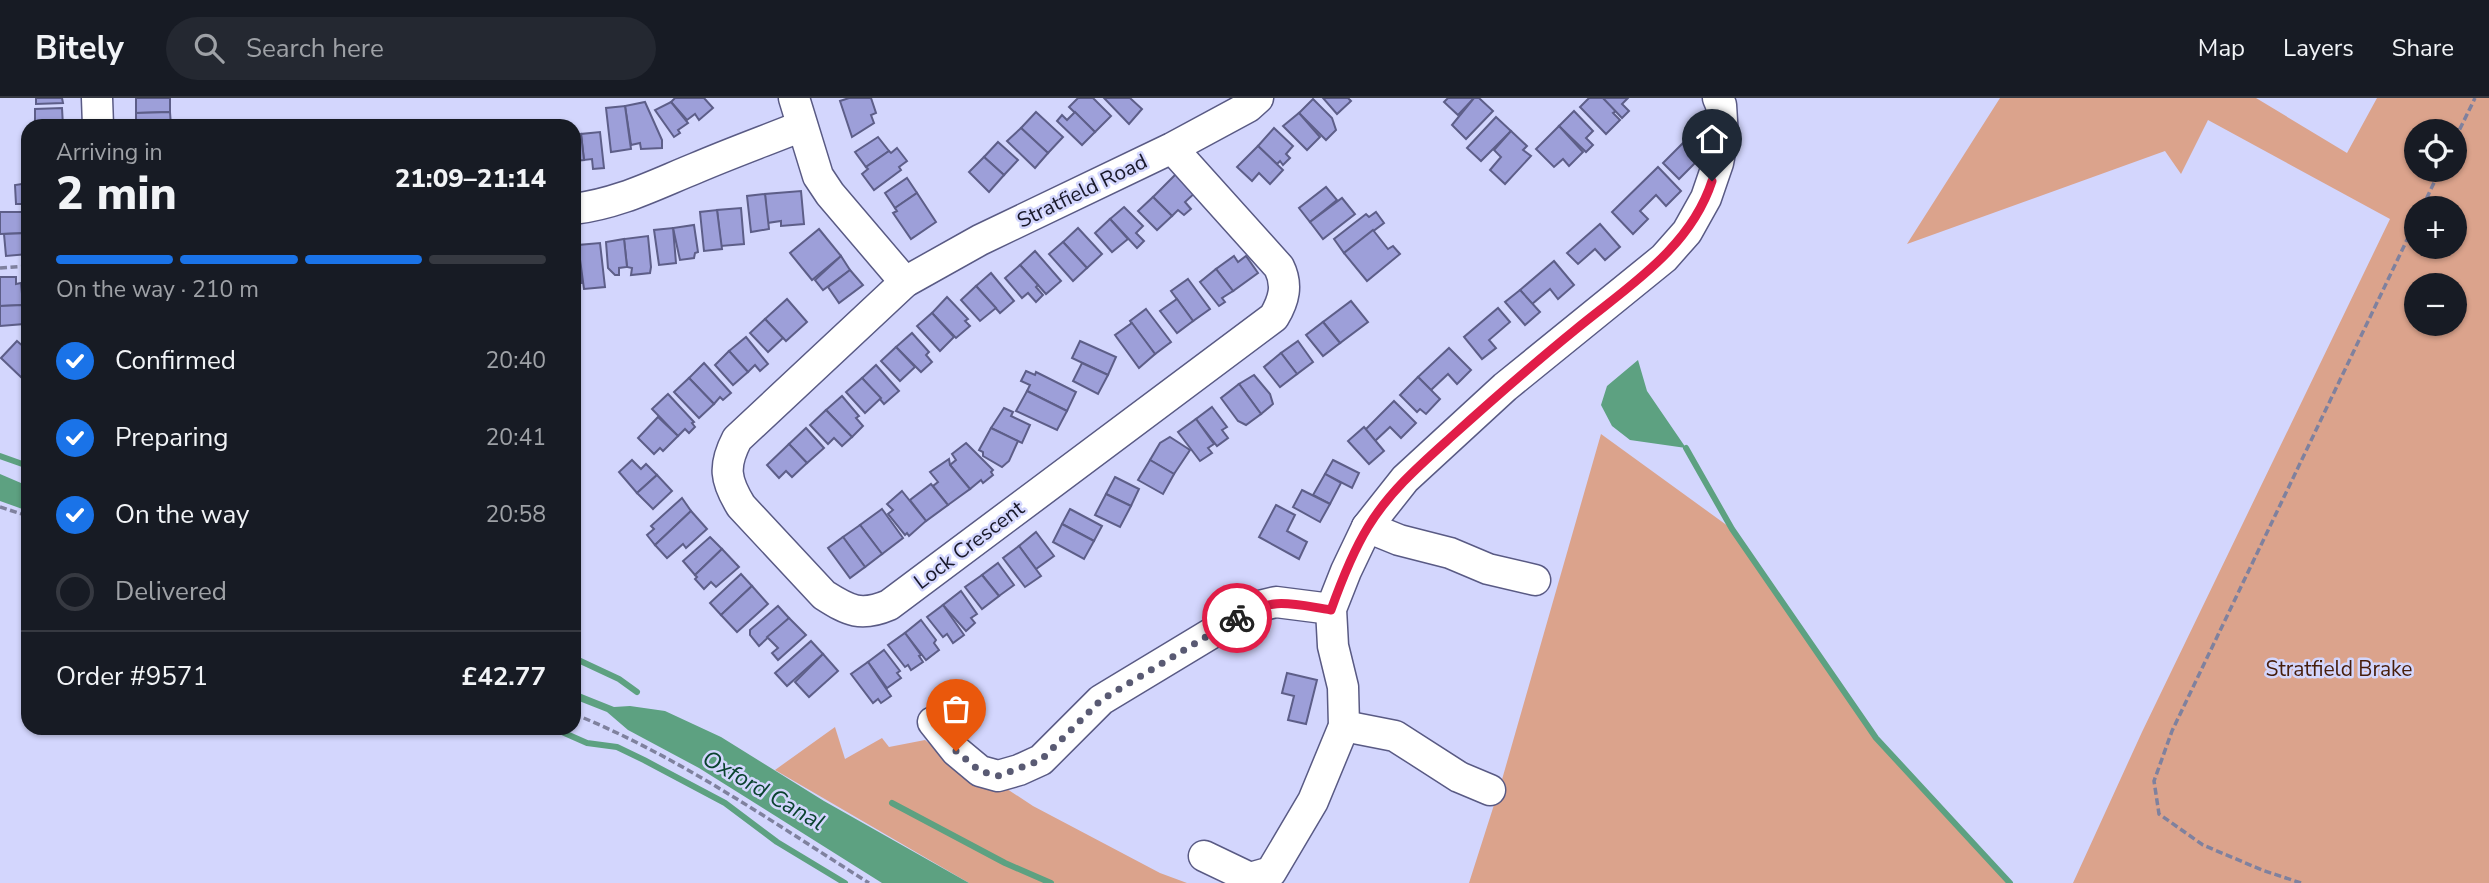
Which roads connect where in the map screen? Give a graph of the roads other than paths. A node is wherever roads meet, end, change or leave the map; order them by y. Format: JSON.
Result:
{"nodes":[{"id":1,"x":97,"y":98,"type":"edge"},
{"id":2,"x":1258,"y":98,"type":"edge"},
{"id":3,"x":1718,"y":98,"type":"edge"},
{"id":4,"x":798,"y":112,"type":"edge"},
{"id":5,"x":98,"y":119,"type":"edge"},
{"id":6,"x":1172,"y":148,"type":"junction"},
{"id":7,"x":581,"y":208,"type":"edge"},
{"id":8,"x":905,"y":282,"type":"junction"},
{"id":9,"x":1367,"y":527,"type":"junction"},
{"id":10,"x":1535,"y":580,"type":"dead end"},
{"id":11,"x":1331,"y":610,"type":"junction"},
{"id":12,"x":933,"y":722,"type":"dead end"},
{"id":13,"x":1344,"y":726,"type":"junction"},
{"id":14,"x":1490,"y":790,"type":"dead end"},
{"id":15,"x":1204,"y":856,"type":"dead end"},
{"id":16,"x":1276,"y":877,"type":"edge"}],
"edges":[{"from":1,"to":5,"type":"street"},
{"from":2,"to":6,"type":"street","name":"Stratfield Road"},
{"from":3,"to":9,"type":"street"},
{"from":4,"to":7,"type":"street"},
{"from":4,"to":8,"type":"street"},
{"from":6,"to":8,"type":"street","name":"Stratfield Road"},
{"from":6,"to":8,"type":"street","name":"Lock Crescent"},
{"from":9,"to":10,"type":"street"},
{"from":9,"to":11,"type":"street"},
{"from":11,"to":12,"type":"street"},
{"from":11,"to":13,"type":"street"},
{"from":13,"to":14,"type":"street"},
{"from":13,"to":16,"type":"street"},
{"from":15,"to":16,"type":"street"}]}
